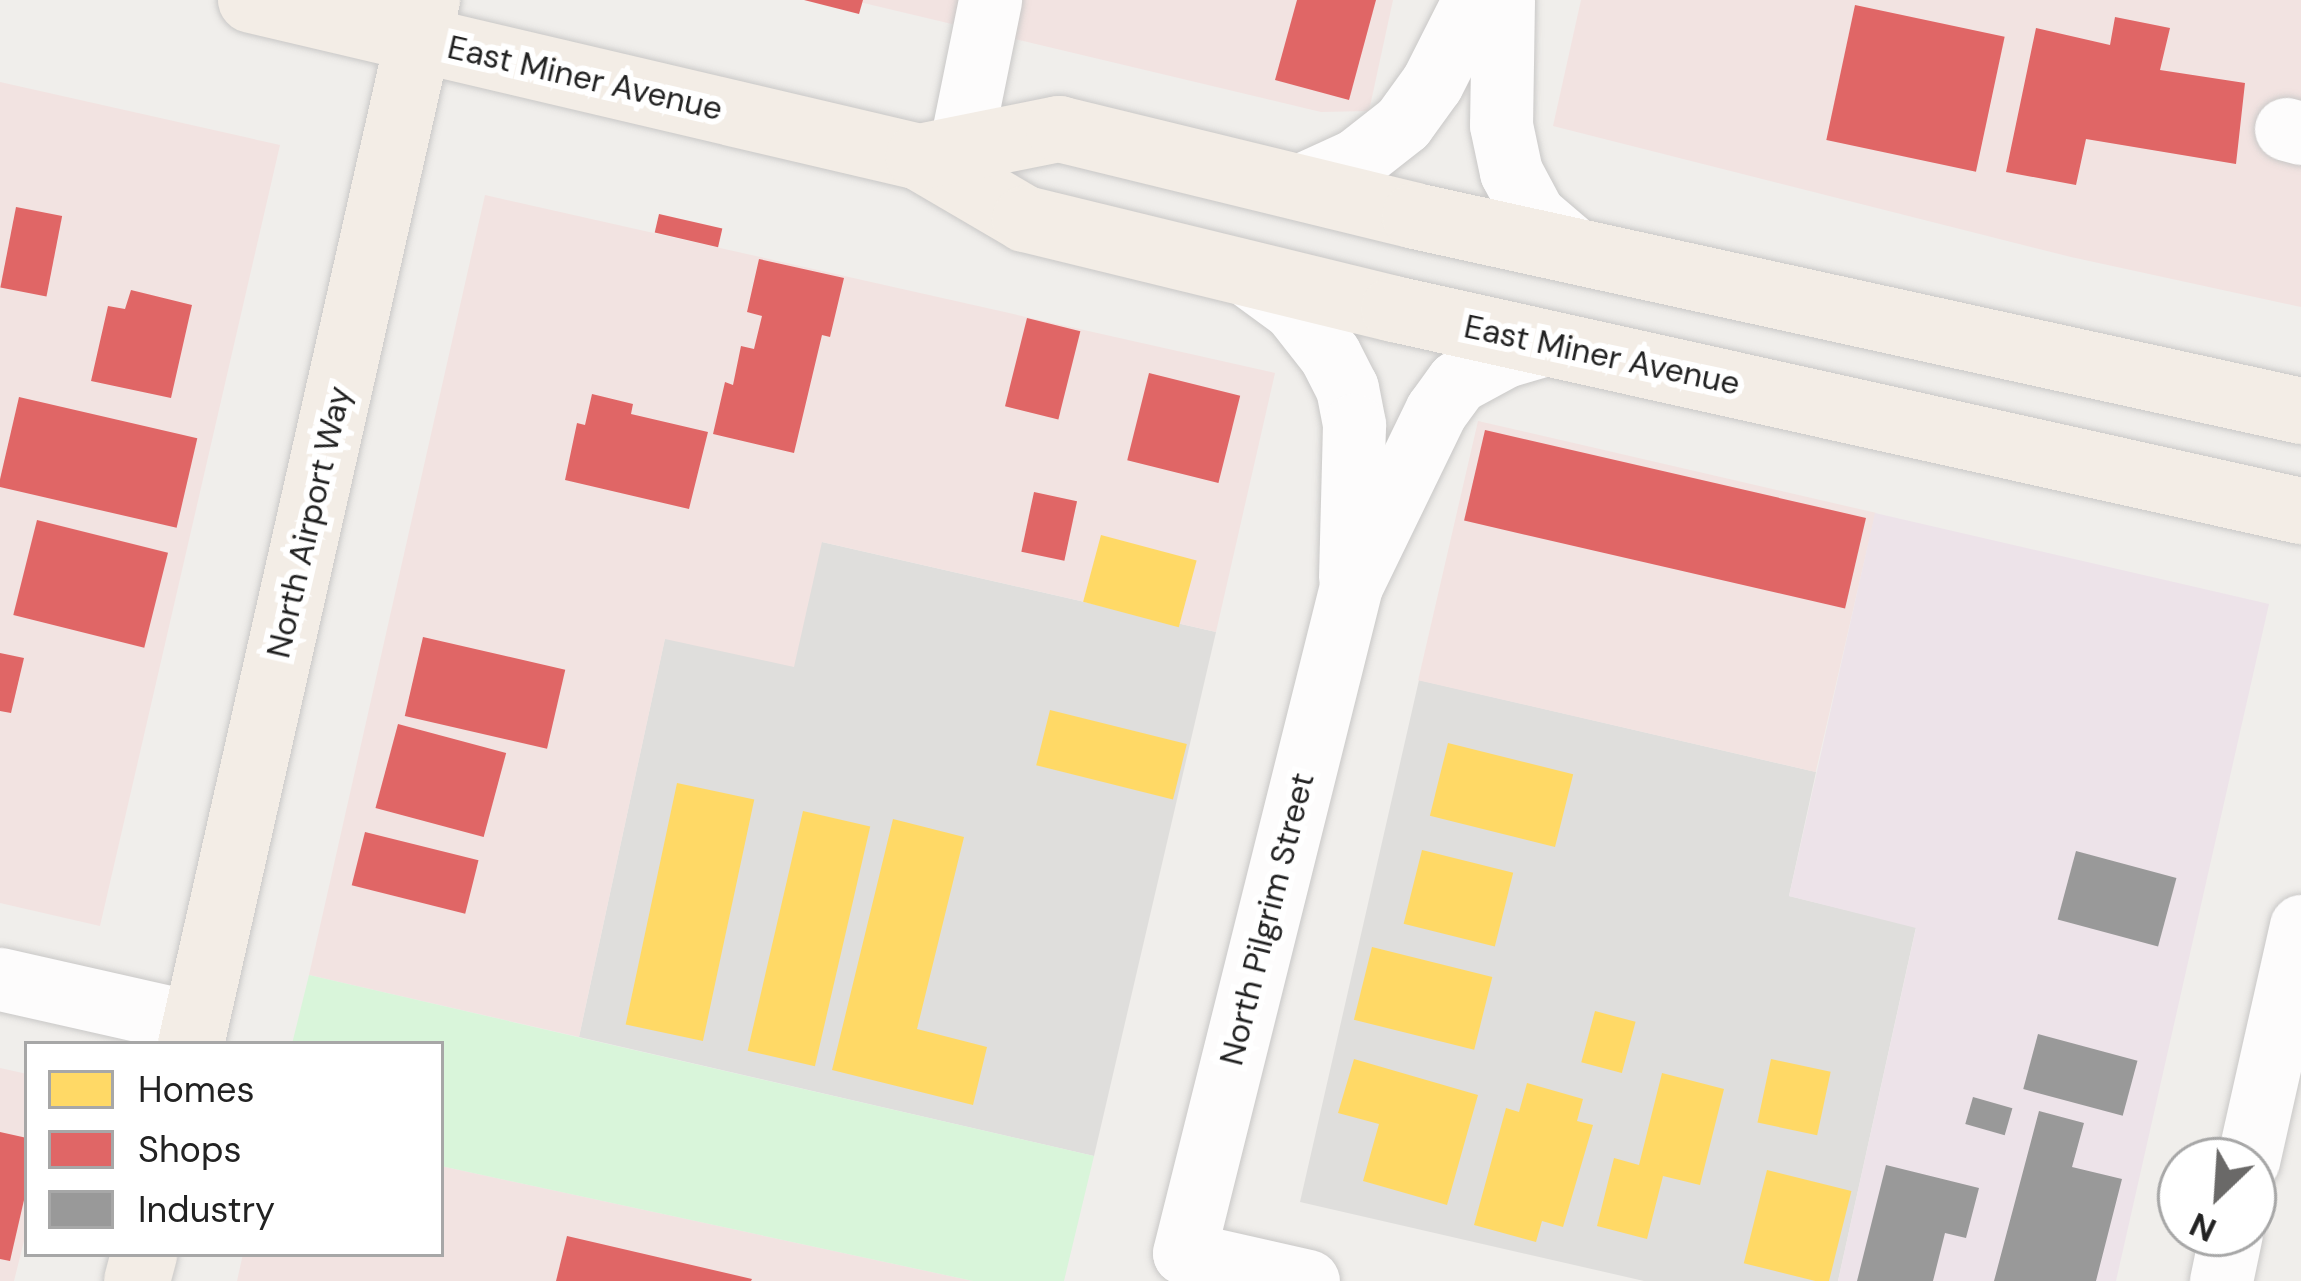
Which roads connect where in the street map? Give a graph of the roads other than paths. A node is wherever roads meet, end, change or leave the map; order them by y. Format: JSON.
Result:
{"nodes":[{"id":1,"x":251,"y":0,"type":"edge"},
{"id":2,"x":990,"y":0,"type":"edge"},
{"id":3,"x":1474,"y":0,"type":"edge"},
{"id":4,"x":1503,"y":0,"type":"edge"},
{"id":5,"x":423,"y":20,"type":"edge"},
{"id":6,"x":939,"y":153,"type":"junction"},
{"id":7,"x":1297,"y":188,"type":"junction"},
{"id":8,"x":1575,"y":250,"type":"junction"},
{"id":9,"x":1246,"y":273,"type":"junction"},
{"id":10,"x":1550,"y":344,"type":"junction"},
{"id":11,"x":2301,"y":411,"type":"edge"},
{"id":12,"x":2301,"y":512,"type":"edge"},
{"id":13,"x":1351,"y":586,"type":"junction"},
{"id":14,"x":2301,"y":926,"type":"edge"},
{"id":15,"x":0,"y":979,"type":"edge"},
{"id":16,"x":193,"y":1034,"type":"edge"},
{"id":17,"x":2253,"y":1137,"type":"edge"},
{"id":18,"x":1308,"y":1281,"type":"edge"}],
"edges":[{"from":1,"to":5,"type":"main road","name":"East Miner Avenue"},
{"from":2,"to":6,"type":"street"},
{"from":3,"to":7,"type":"street"},
{"from":4,"to":8,"type":"street"},
{"from":5,"to":6,"type":"main road","name":"East Miner Avenue"},
{"from":5,"to":16,"type":"main road","name":"North Airport Way"},
{"from":6,"to":7,"type":"main road","name":"East Miner Avenue"},
{"from":6,"to":9,"type":"main road","name":"East Miner Avenue"},
{"from":7,"to":8,"type":"main road","name":"East Miner Avenue"},
{"from":8,"to":11,"type":"main road","name":"East Miner Avenue"},
{"from":9,"to":10,"type":"main road","name":"East Miner Avenue"},
{"from":9,"to":13,"type":"street","name":"North Pilgrim Street"},
{"from":10,"to":12,"type":"main road","name":"East Miner Avenue"},
{"from":10,"to":13,"type":"street","name":"North Pilgrim Street"},
{"from":13,"to":18,"type":"street","name":"North Pilgrim Street"},
{"from":14,"to":17,"type":"street"},
{"from":15,"to":16,"type":"street"}]}
